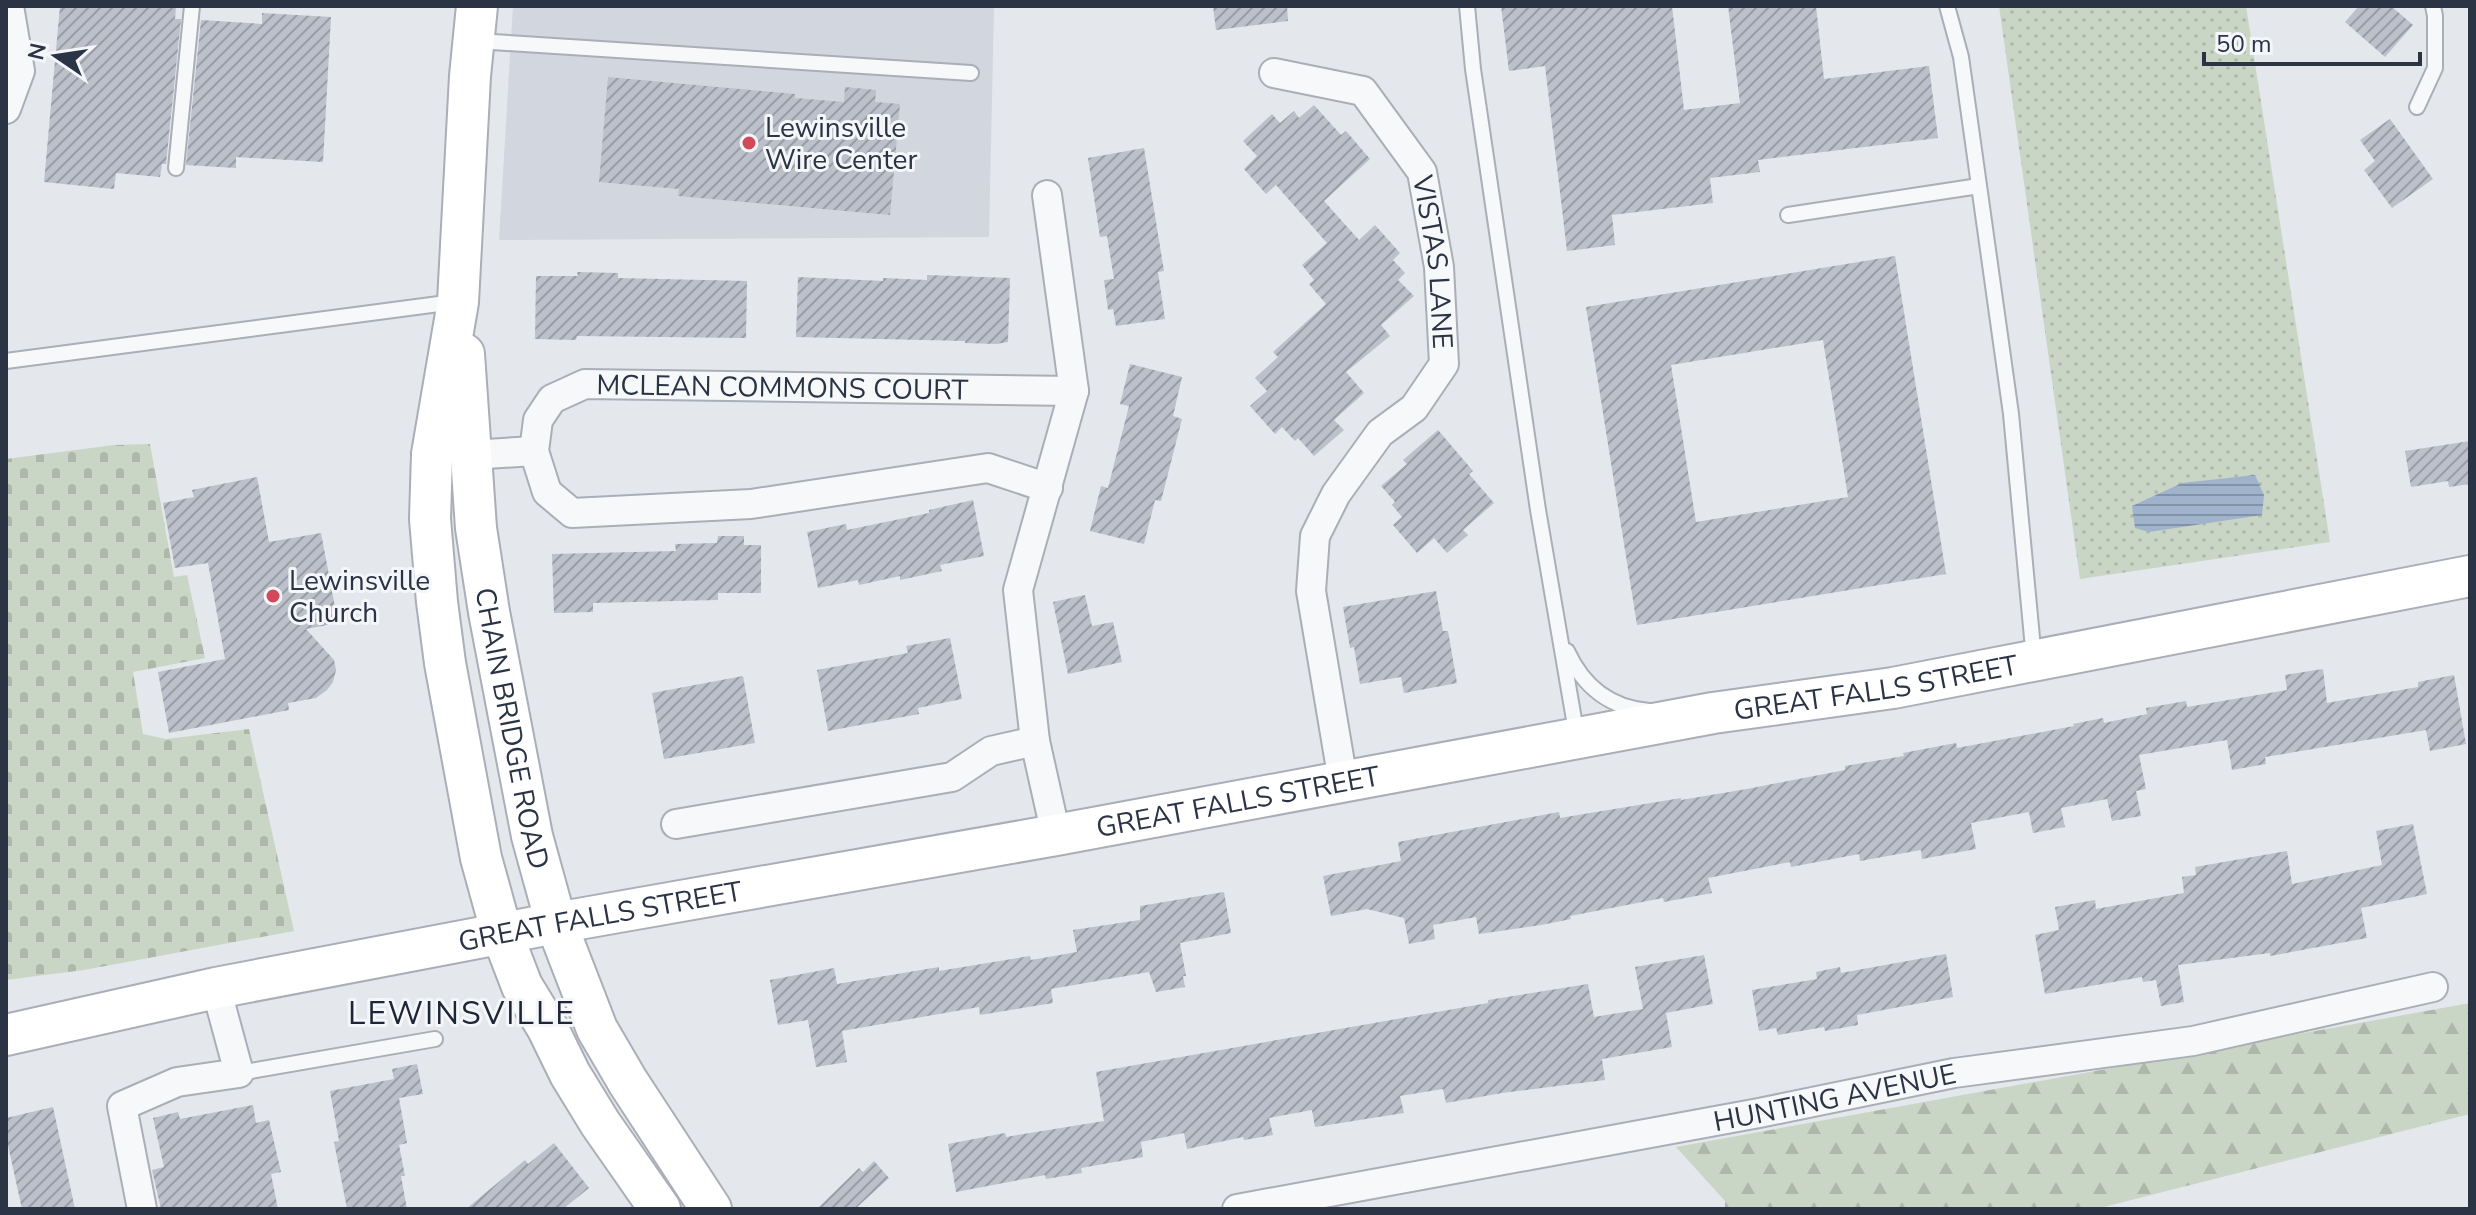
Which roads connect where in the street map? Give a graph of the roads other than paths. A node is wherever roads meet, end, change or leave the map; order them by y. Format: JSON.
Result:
{"nodes":[{"id":1,"x":9,"y":6,"type":"edge"},
{"id":2,"x":192,"y":6,"type":"edge"},
{"id":3,"x":1467,"y":6,"type":"edge"},
{"id":4,"x":1947,"y":6,"type":"edge"},
{"id":5,"x":2433,"y":6,"type":"edge"},
{"id":6,"x":475,"y":23,"type":"edge"},
{"id":7,"x":971,"y":73,"type":"dead end"},
{"id":8,"x":1274,"y":73,"type":"dead end"},
{"id":9,"x":2417,"y":107,"type":"dead end"},
{"id":10,"x":6,"y":109,"type":"edge"},
{"id":11,"x":176,"y":168,"type":"dead end"},
{"id":12,"x":1979,"y":186,"type":"junction"},
{"id":13,"x":1047,"y":195,"type":"dead end"},
{"id":14,"x":1788,"y":215,"type":"dead end"},
{"id":15,"x":458,"y":302,"type":"junction"},
{"id":16,"x":6,"y":361,"type":"edge"},
{"id":17,"x":1074,"y":391,"type":"junction"},
{"id":18,"x":534,"y":451,"type":"junction"},
{"id":19,"x":471,"y":455,"type":"junction"},
{"id":20,"x":1048,"y":488,"type":"junction"},
{"id":21,"x":2470,"y":576,"type":"edge"},
{"id":22,"x":1559,"y":633,"type":"junction"},
{"id":23,"x":2034,"y":661,"type":"junction"},
{"id":24,"x":1713,"y":713,"type":"junction"},
{"id":25,"x":1577,"y":738,"type":"junction"},
{"id":26,"x":1035,"y":741,"type":"junction"},
{"id":27,"x":1343,"y":781,"type":"junction"},
{"id":28,"x":676,"y":824,"type":"dead end"},
{"id":29,"x":1056,"y":835,"type":"junction"},
{"id":30,"x":556,"y":923,"type":"junction"},
{"id":31,"x":502,"y":934,"type":"junction"},
{"id":32,"x":2433,"y":987,"type":"dead end"},
{"id":33,"x":216,"y":988,"type":"junction"},
{"id":34,"x":6,"y":1035,"type":"edge"},
{"id":35,"x":435,"y":1039,"type":"dead end"},
{"id":36,"x":239,"y":1073,"type":"junction"},
{"id":37,"x":142,"y":1209,"type":"edge"},
{"id":38,"x":660,"y":1209,"type":"edge"},
{"id":39,"x":711,"y":1209,"type":"edge"},
{"id":40,"x":1237,"y":1209,"type":"edge"}],
"edges":[{"from":1,"to":10,"type":"street"},
{"from":2,"to":11,"type":"lane"},
{"from":3,"to":22,"type":"lane"},
{"from":4,"to":12,"type":"lane"},
{"from":5,"to":9,"type":"lane"},
{"from":6,"to":7,"type":"lane"},
{"from":6,"to":15,"type":"main road","name":"CHAIN BRIDGE ROAD"},
{"from":8,"to":27,"type":"street","name":"VISTAS LANE"},
{"from":12,"to":14,"type":"lane"},
{"from":12,"to":23,"type":"lane"},
{"from":13,"to":17,"type":"street"},
{"from":15,"to":16,"type":"lane"},
{"from":15,"to":19,"type":"main road","name":"CHAIN BRIDGE ROAD"},
{"from":15,"to":31,"type":"main road","name":"CHAIN BRIDGE ROAD"},
{"from":17,"to":18,"type":"street","name":"MCLEAN COMMONS COURT"},
{"from":17,"to":20,"type":"street"},
{"from":18,"to":19,"type":"street"},
{"from":18,"to":20,"type":"street"},
{"from":19,"to":30,"type":"main road","name":"CHAIN BRIDGE ROAD"},
{"from":20,"to":26,"type":"street"},
{"from":21,"to":23,"type":"main road","name":"GREAT FALLS STREET"},
{"from":22,"to":24,"type":"lane"},
{"from":22,"to":25,"type":"lane"},
{"from":23,"to":24,"type":"main road","name":"GREAT FALLS STREET"},
{"from":24,"to":25,"type":"main road","name":"GREAT FALLS STREET"},
{"from":25,"to":27,"type":"main road","name":"GREAT FALLS STREET"},
{"from":26,"to":28,"type":"street"},
{"from":26,"to":29,"type":"street"},
{"from":27,"to":29,"type":"main road","name":"GREAT FALLS STREET"},
{"from":29,"to":30,"type":"main road","name":"GREAT FALLS STREET"},
{"from":30,"to":31,"type":"main road","name":"GREAT FALLS STREET"},
{"from":30,"to":39,"type":"main road","name":"CHAIN BRIDGE ROAD"},
{"from":31,"to":33,"type":"main road","name":"GREAT FALLS STREET"},
{"from":31,"to":38,"type":"main road","name":"CHAIN BRIDGE ROAD"},
{"from":32,"to":40,"type":"street","name":"HUNTING AVENUE"},
{"from":33,"to":34,"type":"main road","name":"GREAT FALLS STREET"},
{"from":33,"to":36,"type":"street"},
{"from":35,"to":36,"type":"lane"},
{"from":36,"to":37,"type":"street"}]}
